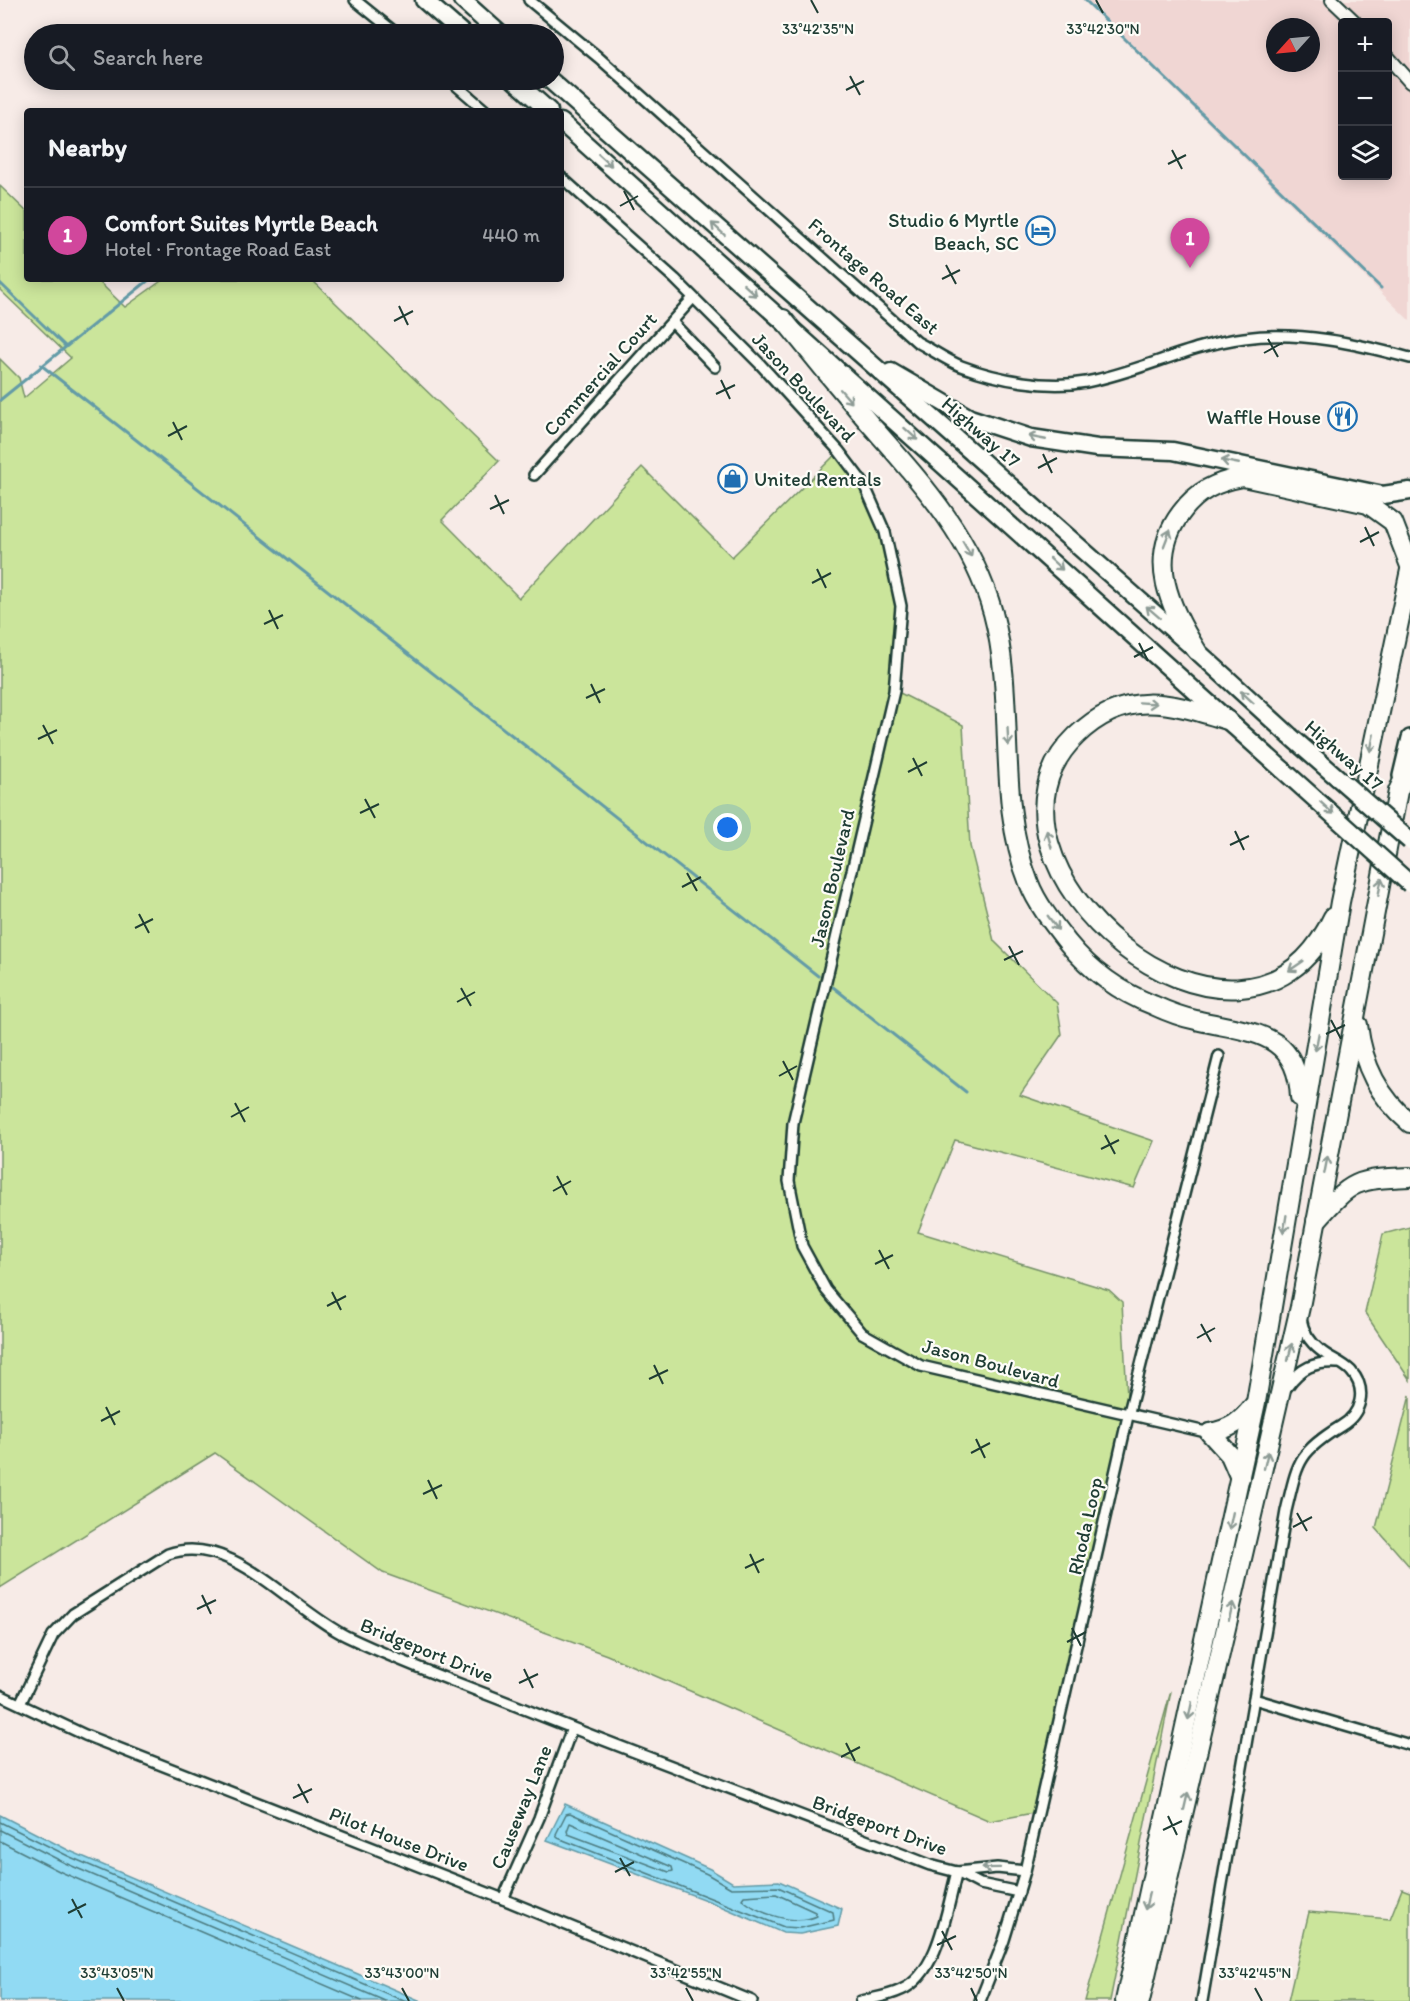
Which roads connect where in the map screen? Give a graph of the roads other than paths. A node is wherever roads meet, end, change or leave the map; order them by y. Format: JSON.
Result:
{"nodes":[{"id":1,"x":355,"y":0,"type":"edge"},
{"id":2,"x":424,"y":0,"type":"edge"},
{"id":3,"x":462,"y":0,"type":"edge"},
{"id":4,"x":530,"y":0,"type":"edge"},
{"id":5,"x":1332,"y":0,"type":"edge"},
{"id":6,"x":1351,"y":18,"type":"edge"},
{"id":7,"x":385,"y":24,"type":"edge"},
{"id":8,"x":452,"y":24,"type":"edge"},
{"id":9,"x":489,"y":24,"type":"edge"},
{"id":10,"x":559,"y":24,"type":"edge"},
{"id":11,"x":564,"y":28,"type":"edge"},
{"id":12,"x":1392,"y":62,"type":"edge"},
{"id":13,"x":1410,"y":82,"type":"edge"},
{"id":14,"x":462,"y":90,"type":"edge"},
{"id":15,"x":525,"y":90,"type":"edge"},
{"id":16,"x":561,"y":90,"type":"edge"},
{"id":17,"x":483,"y":108,"type":"edge"},
{"id":18,"x":546,"y":108,"type":"edge"},
{"id":19,"x":564,"y":125,"type":"edge"},
{"id":20,"x":564,"y":180,"type":"edge"},
{"id":21,"x":693,"y":298,"type":"junction"},
{"id":22,"x":783,"y":319,"type":"junction"},
{"id":23,"x":672,"y":322,"type":"junction"},
{"id":24,"x":856,"y":351,"type":"junction"},
{"id":25,"x":1410,"y":358,"type":"edge"},
{"id":26,"x":715,"y":367,"type":"dead end"},
{"id":27,"x":534,"y":475,"type":"dead end"},
{"id":28,"x":1410,"y":490,"type":"edge"},
{"id":29,"x":1410,"y":568,"type":"edge"},
{"id":30,"x":1197,"y":651,"type":"junction"},
{"id":31,"x":1227,"y":720,"type":"junction"},
{"id":32,"x":1410,"y":738,"type":"edge"},
{"id":33,"x":1410,"y":766,"type":"edge"},
{"id":34,"x":1398,"y":791,"type":"junction"},
{"id":35,"x":1410,"y":841,"type":"edge"},
{"id":36,"x":1410,"y":884,"type":"edge"},
{"id":37,"x":1340,"y":902,"type":"junction"},
{"id":38,"x":1356,"y":1010,"type":"junction"},
{"id":39,"x":1219,"y":1056,"type":"dead end"},
{"id":40,"x":1410,"y":1123,"type":"edge"},
{"id":41,"x":1301,"y":1125,"type":"junction"},
{"id":42,"x":1410,"y":1177,"type":"edge"},
{"id":43,"x":1315,"y":1222,"type":"junction"},
{"id":44,"x":1300,"y":1307,"type":"junction"},
{"id":45,"x":1341,"y":1363,"type":"junction"},
{"id":46,"x":1280,"y":1396,"type":"junction"},
{"id":47,"x":1256,"y":1402,"type":"junction"},
{"id":48,"x":1128,"y":1416,"type":"junction"},
{"id":49,"x":1210,"y":1433,"type":"junction"},
{"id":50,"x":1240,"y":1478,"type":"junction"},
{"id":51,"x":0,"y":1695,"type":"edge"},
{"id":52,"x":1254,"y":1699,"type":"junction"},
{"id":53,"x":20,"y":1704,"type":"junction"},
{"id":54,"x":572,"y":1728,"type":"junction"},
{"id":55,"x":1410,"y":1745,"type":"edge"},
{"id":56,"x":1025,"y":1870,"type":"junction"},
{"id":57,"x":957,"y":1872,"type":"junction"},
{"id":58,"x":1019,"y":1892,"type":"junction"},
{"id":59,"x":503,"y":1899,"type":"junction"},
{"id":60,"x":752,"y":2001,"type":"edge"},
{"id":61,"x":861,"y":2001,"type":"edge"},
{"id":62,"x":980,"y":2001,"type":"edge"},
{"id":63,"x":1125,"y":2001,"type":"edge"},
{"id":64,"x":1140,"y":2001,"type":"edge"},
{"id":65,"x":1202,"y":2001,"type":"edge"}],
"edges":[{"from":1,"to":7,"type":"street"},
{"from":2,"to":8,"type":"highway"},
{"from":3,"to":9,"type":"highway"},
{"from":4,"to":10,"type":"street","name":"Frontage Road East"},
{"from":5,"to":6,"type":"street"},
{"from":11,"to":25,"type":"street","name":"Frontage Road East"},
{"from":12,"to":13,"type":"street"},
{"from":14,"to":17,"type":"street"},
{"from":15,"to":18,"type":"highway"},
{"from":24,"to":16,"type":"highway","name":"Highway 17","one_way":true},
{"from":19,"to":22,"type":"highway","one_way":true},
{"from":20,"to":21,"type":"street","name":"Jason Boulevard"},
{"from":21,"to":23,"type":"street","name":"Commercial Court"},
{"from":21,"to":48,"type":"street","name":"Jason Boulevard"},
{"from":22,"to":31,"type":"highway","one_way":true},
{"from":22,"to":41,"type":"highway","one_way":true},
{"from":23,"to":26,"type":"street"},
{"from":23,"to":27,"type":"street","name":"Commercial Court"},
{"from":28,"to":24,"type":"highway","one_way":true},
{"from":30,"to":24,"type":"highway","name":"Highway 17","one_way":true},
{"from":30,"to":29,"type":"highway","one_way":true},
{"from":29,"to":37,"type":"highway","one_way":true},
{"from":35,"to":30,"type":"highway","name":"Highway 17","one_way":true,"bridge":true},
{"from":31,"to":36,"type":"highway","one_way":true,"bridge":true},
{"from":37,"to":31,"type":"highway","one_way":true},
{"from":32,"to":34,"type":"main road"},
{"from":33,"to":34,"type":"highway"},
{"from":38,"to":34,"type":"highway","one_way":true},
{"from":37,"to":41,"type":"highway","one_way":true},
{"from":38,"to":40,"type":"highway"},
{"from":43,"to":38,"type":"highway","one_way":true},
{"from":39,"to":48,"type":"street","name":"Rhoda Loop"},
{"from":41,"to":47,"type":"highway","one_way":true},
{"from":42,"to":43,"type":"highway"},
{"from":43,"to":44,"type":"highway"},
{"from":44,"to":45,"type":"street"},
{"from":46,"to":44,"type":"highway","one_way":true},
{"from":45,"to":46,"type":"street"},
{"from":45,"to":52,"type":"street"},
{"from":64,"to":46,"type":"highway","one_way":true},
{"from":47,"to":49,"type":"highway"},
{"from":47,"to":50,"type":"highway"},
{"from":48,"to":49,"type":"street","name":"Jason Boulevard"},
{"from":48,"to":56,"type":"street","name":"Rhoda Loop"},
{"from":49,"to":50,"type":"highway"},
{"from":50,"to":63,"type":"highway","one_way":true},
{"from":51,"to":53,"type":"street","name":"Pilot House Drive"},
{"from":52,"to":55,"type":"street"},
{"from":52,"to":65,"type":"street"},
{"from":53,"to":54,"type":"street","name":"Bridgeport Drive"},
{"from":53,"to":59,"type":"street","name":"Pilot House Drive"},
{"from":54,"to":57,"type":"street","name":"Bridgeport Drive"},
{"from":54,"to":59,"type":"street","name":"Causeway Lane"},
{"from":56,"to":57,"type":"street","name":"Bridgeport Drive","one_way":true},
{"from":56,"to":58,"type":"street","name":"Rhoda Loop"},
{"from":57,"to":58,"type":"street","name":"Bridgeport Drive"},
{"from":57,"to":61,"type":"street"},
{"from":58,"to":62,"type":"street","name":"Rhoda Loop"},
{"from":59,"to":60,"type":"street","name":"Pilot House Drive"}]}
